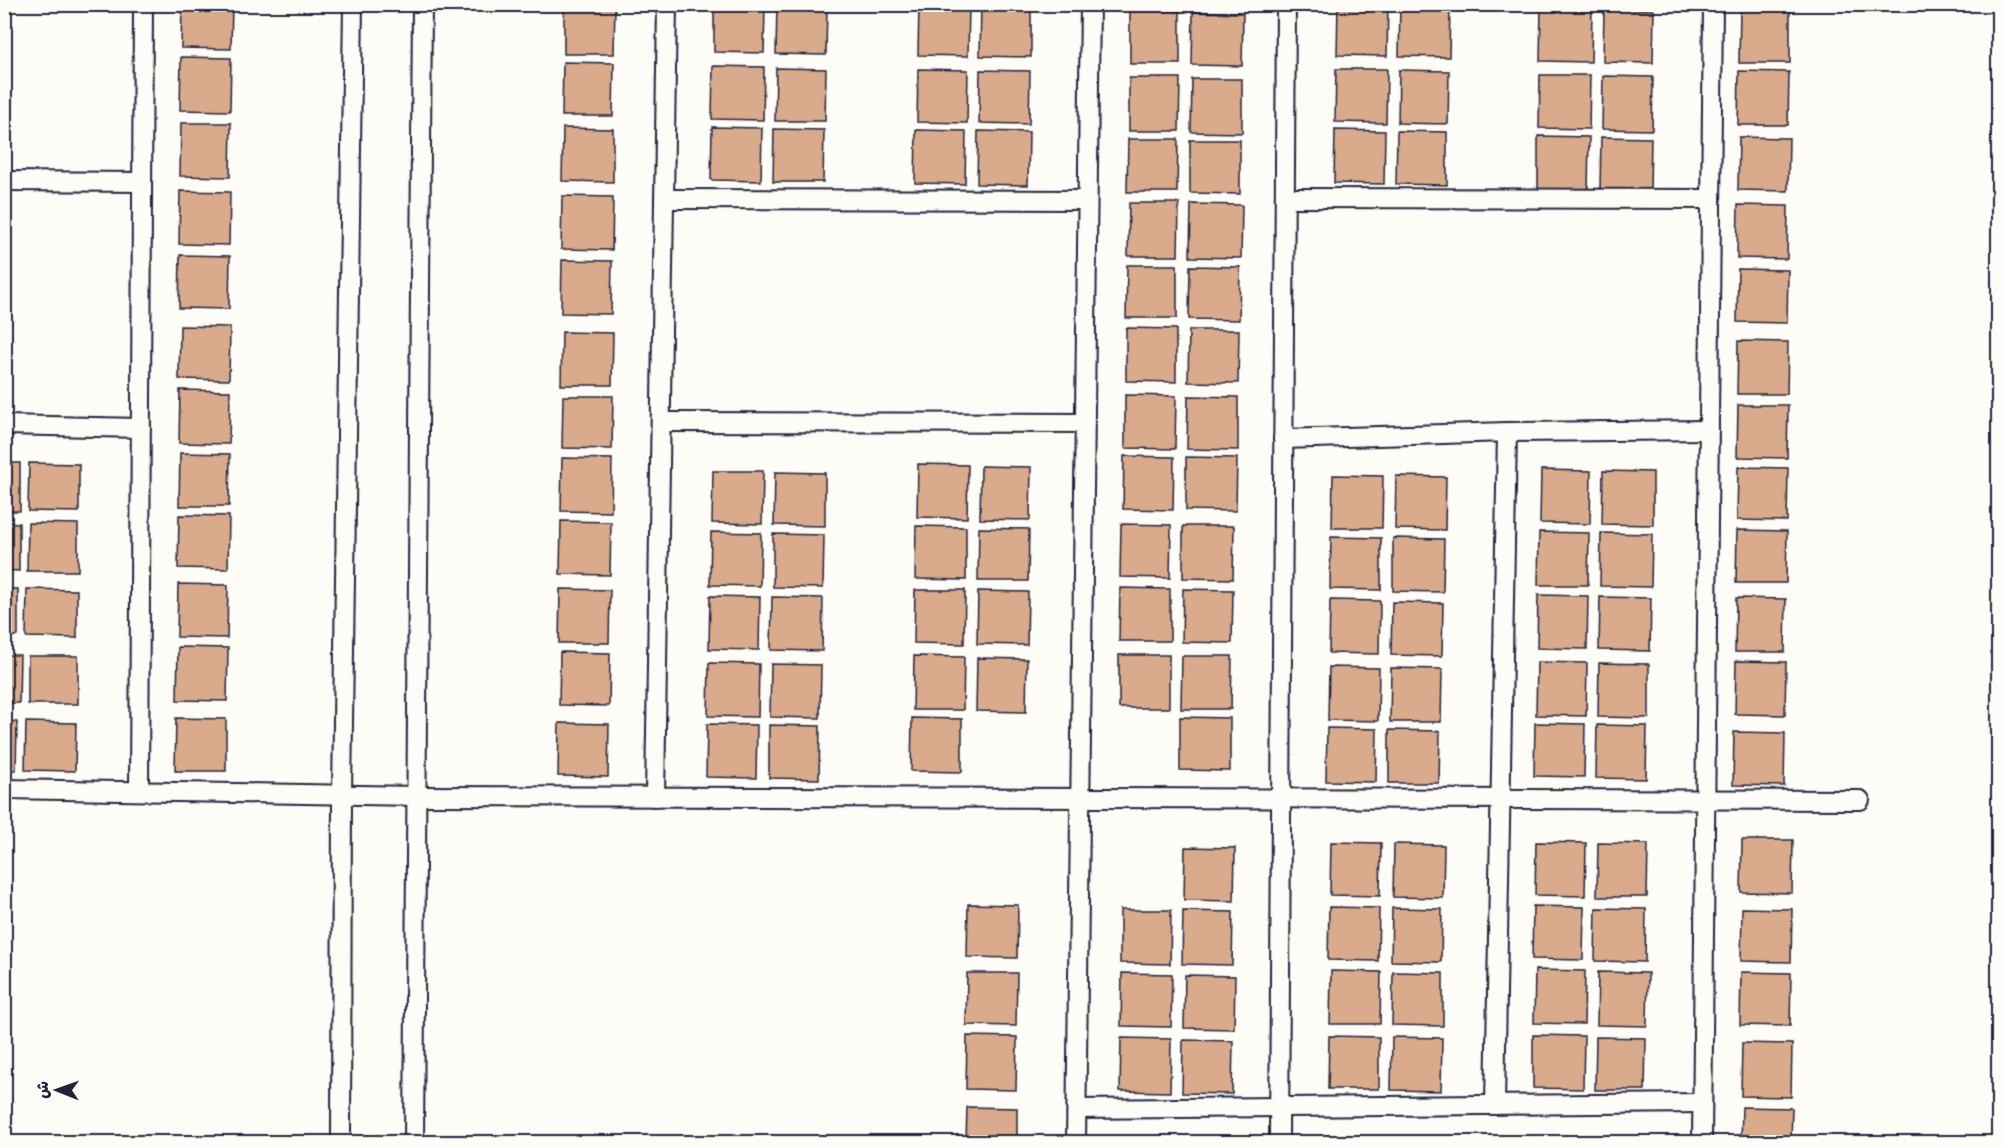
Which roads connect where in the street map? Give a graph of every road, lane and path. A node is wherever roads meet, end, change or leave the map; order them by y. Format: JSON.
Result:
{"nodes":[{"id":1,"x":143,"y":4,"type":"edge"},
{"id":2,"x":353,"y":4,"type":"edge"},
{"id":3,"x":422,"y":4,"type":"edge"},
{"id":4,"x":667,"y":4,"type":"edge"},
{"id":5,"x":1089,"y":4,"type":"edge"},
{"id":6,"x":1286,"y":4,"type":"edge"},
{"id":7,"x":1713,"y":4,"type":"edge"},
{"id":8,"x":4,"y":181,"type":"edge"},
{"id":9,"x":142,"y":182,"type":"junction"},
{"id":10,"x":1285,"y":198,"type":"junction"},
{"id":11,"x":1712,"y":199,"type":"junction"},
{"id":12,"x":664,"y":200,"type":"junction"},
{"id":13,"x":1087,"y":200,"type":"junction"},
{"id":14,"x":661,"y":422,"type":"junction"},
{"id":15,"x":1085,"y":423,"type":"junction"},
{"id":16,"x":4,"y":425,"type":"edge"},
{"id":17,"x":141,"y":428,"type":"junction"},
{"id":18,"x":1709,"y":430,"type":"junction"},
{"id":19,"x":1507,"y":432,"type":"junction"},
{"id":20,"x":1283,"y":439,"type":"junction"},
{"id":21,"x":4,"y":789,"type":"edge"},
{"id":22,"x":139,"y":791,"type":"junction"},
{"id":23,"x":342,"y":794,"type":"junction"},
{"id":24,"x":417,"y":796,"type":"junction"},
{"id":25,"x":655,"y":796,"type":"junction"},
{"id":26,"x":1081,"y":798,"type":"junction"},
{"id":27,"x":1281,"y":798,"type":"junction"},
{"id":28,"x":1500,"y":799,"type":"junction"},
{"id":29,"x":1705,"y":800,"type":"junction"},
{"id":30,"x":1860,"y":800,"type":"dead end"},
{"id":31,"x":1702,"y":1103,"type":"junction"},
{"id":32,"x":1495,"y":1106,"type":"junction"},
{"id":33,"x":1279,"y":1107,"type":"junction"},
{"id":34,"x":1077,"y":1109,"type":"junction"},
{"id":35,"x":340,"y":1143,"type":"edge"},
{"id":36,"x":414,"y":1143,"type":"edge"},
{"id":37,"x":1076,"y":1143,"type":"edge"},
{"id":38,"x":1279,"y":1143,"type":"edge"},
{"id":39,"x":1702,"y":1143,"type":"edge"}],
"edges":[{"from":1,"to":9,"type":"street"},
{"from":2,"to":23,"type":"street"},
{"from":3,"to":24,"type":"street"},
{"from":4,"to":12,"type":"street"},
{"from":5,"to":13,"type":"street"},
{"from":6,"to":10,"type":"street"},
{"from":7,"to":11,"type":"street"},
{"from":8,"to":9,"type":"street"},
{"from":9,"to":17,"type":"street"},
{"from":10,"to":11,"type":"street"},
{"from":10,"to":20,"type":"street"},
{"from":11,"to":18,"type":"street"},
{"from":12,"to":13,"type":"street"},
{"from":12,"to":14,"type":"street"},
{"from":13,"to":15,"type":"street"},
{"from":14,"to":15,"type":"street"},
{"from":14,"to":25,"type":"street"},
{"from":15,"to":26,"type":"street"},
{"from":16,"to":17,"type":"street"},
{"from":17,"to":22,"type":"street"},
{"from":18,"to":19,"type":"street"},
{"from":18,"to":29,"type":"street"},
{"from":19,"to":20,"type":"street"},
{"from":19,"to":28,"type":"street"},
{"from":20,"to":27,"type":"street"},
{"from":21,"to":22,"type":"street"},
{"from":22,"to":23,"type":"street"},
{"from":23,"to":24,"type":"street"},
{"from":23,"to":35,"type":"street"},
{"from":24,"to":25,"type":"street"},
{"from":24,"to":36,"type":"street"},
{"from":25,"to":26,"type":"street"},
{"from":26,"to":27,"type":"street"},
{"from":26,"to":34,"type":"street"},
{"from":27,"to":28,"type":"street"},
{"from":27,"to":33,"type":"street"},
{"from":28,"to":29,"type":"street"},
{"from":28,"to":32,"type":"street"},
{"from":29,"to":30,"type":"street"},
{"from":29,"to":31,"type":"street"},
{"from":31,"to":32,"type":"street"},
{"from":31,"to":39,"type":"street"},
{"from":32,"to":33,"type":"street"},
{"from":33,"to":34,"type":"street"},
{"from":33,"to":38,"type":"street"},
{"from":34,"to":37,"type":"street"}]}
